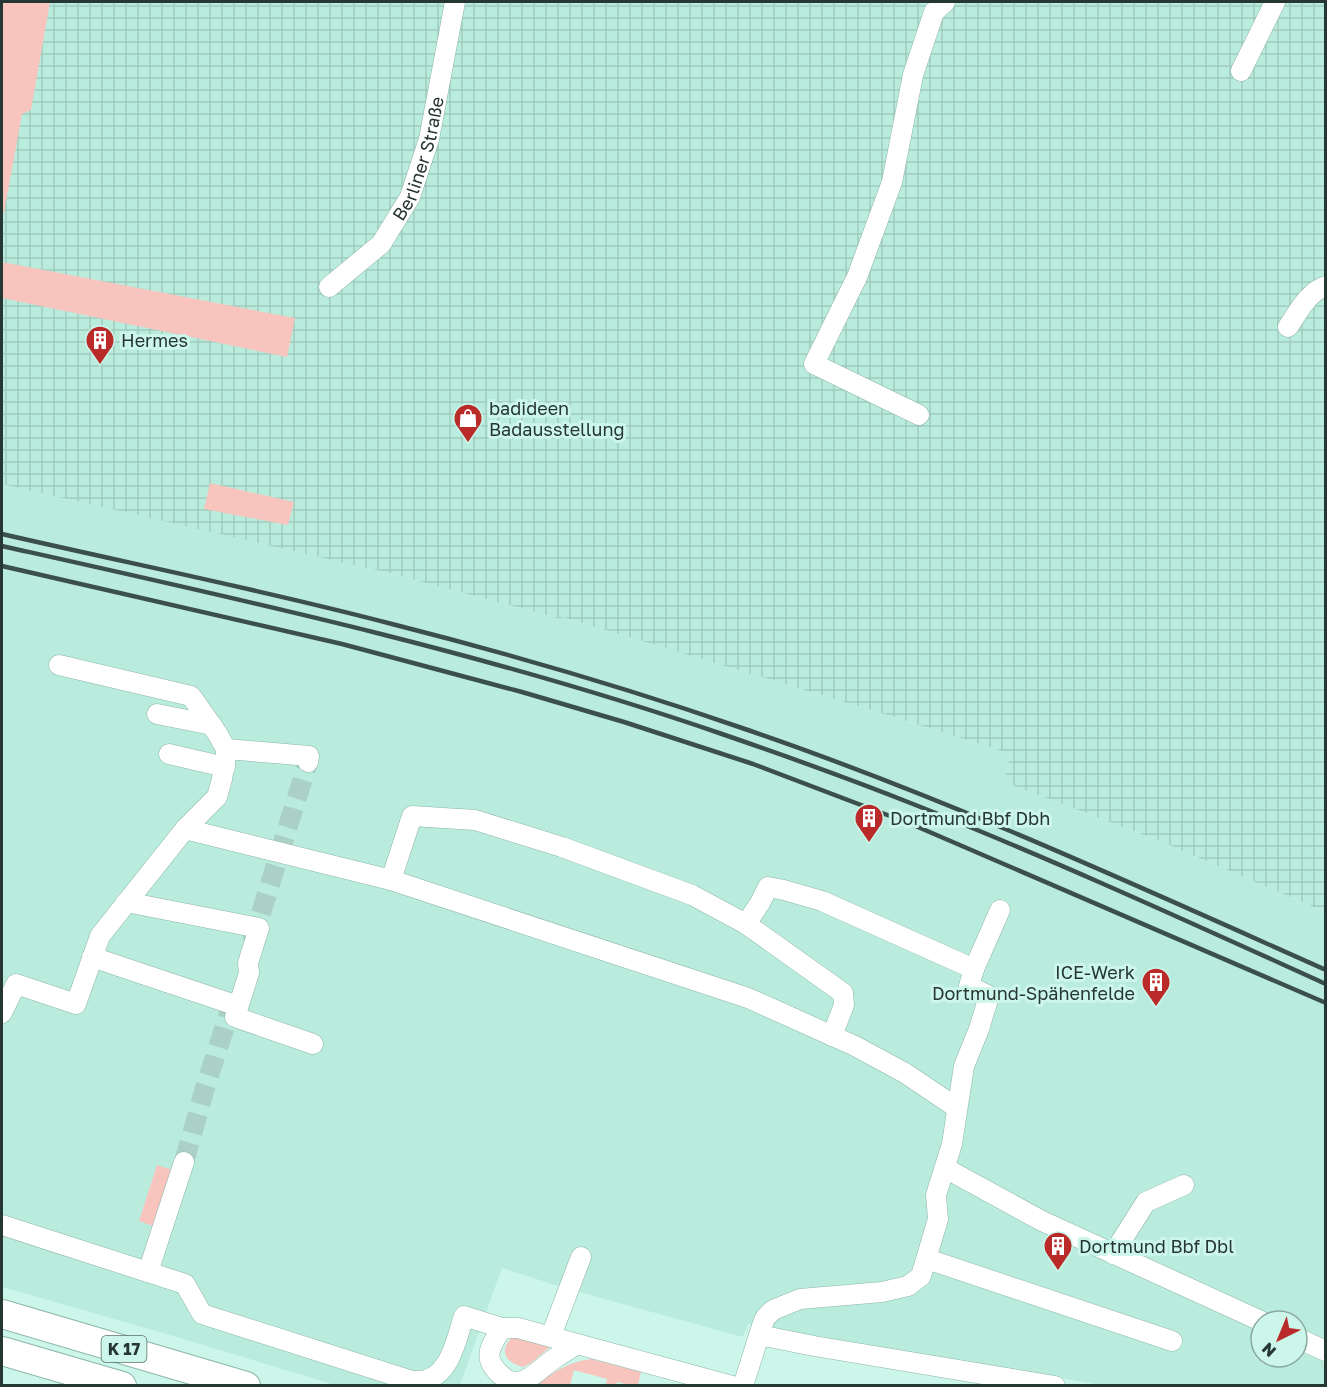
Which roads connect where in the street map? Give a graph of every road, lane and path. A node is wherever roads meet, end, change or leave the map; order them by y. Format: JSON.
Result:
{"nodes":[{"id":1,"x":455,"y":2,"type":"edge"},
{"id":2,"x":945,"y":2,"type":"edge"},
{"id":3,"x":1275,"y":2,"type":"edge"},
{"id":4,"x":1241,"y":71,"type":"dead end"},
{"id":5,"x":329,"y":286,"type":"dead end"},
{"id":6,"x":1326,"y":286,"type":"edge"},
{"id":7,"x":1288,"y":327,"type":"dead end"},
{"id":8,"x":919,"y":415,"type":"dead end"},
{"id":9,"x":59,"y":665,"type":"dead end"},
{"id":10,"x":157,"y":714,"type":"dead end"},
{"id":11,"x":212,"y":725,"type":"junction"},
{"id":12,"x":169,"y":754,"type":"dead end"},
{"id":13,"x":225,"y":758,"type":"junction"},
{"id":14,"x":308,"y":762,"type":"dead end"},
{"id":15,"x":185,"y":829,"type":"junction"},
{"id":16,"x":391,"y":880,"type":"junction"},
{"id":17,"x":126,"y":902,"type":"junction"},
{"id":18,"x":1000,"y":910,"type":"dead end"},
{"id":19,"x":746,"y":924,"type":"junction"},
{"id":20,"x":92,"y":957,"type":"junction"},
{"id":21,"x":974,"y":969,"type":"junction"},
{"id":22,"x":9,"y":982,"type":"edge"},
{"id":23,"x":232,"y":1004,"type":"dead end"},
{"id":24,"x":2,"y":1013,"type":"edge"},
{"id":25,"x":832,"y":1036,"type":"junction"},
{"id":26,"x":313,"y":1044,"type":"dead end"},
{"id":27,"x":957,"y":1108,"type":"junction"},
{"id":28,"x":184,"y":1162,"type":"tunnel mouth"},
{"id":29,"x":945,"y":1168,"type":"junction"},
{"id":30,"x":1184,"y":1185,"type":"dead end"},
{"id":31,"x":2,"y":1225,"type":"edge"},
{"id":32,"x":1113,"y":1254,"type":"junction"},
{"id":33,"x":581,"y":1257,"type":"dead end"},
{"id":34,"x":927,"y":1260,"type":"junction"},
{"id":35,"x":148,"y":1272,"type":"junction"},
{"id":36,"x":2,"y":1314,"type":"edge"},
{"id":37,"x":1249,"y":1316,"type":"edge"},
{"id":38,"x":502,"y":1328,"type":"junction"},
{"id":39,"x":759,"y":1335,"type":"junction"},
{"id":40,"x":550,"y":1336,"type":"junction"},
{"id":41,"x":1172,"y":1341,"type":"dead end"},
{"id":42,"x":1309,"y":1343,"type":"edge"},
{"id":43,"x":577,"y":1344,"type":"junction"},
{"id":44,"x":2,"y":1351,"type":"edge"},
{"id":45,"x":1326,"y":1351,"type":"edge"},
{"id":46,"x":122,"y":1386,"type":"edge"},
{"id":47,"x":246,"y":1386,"type":"edge"},
{"id":48,"x":732,"y":1386,"type":"edge"},
{"id":49,"x":742,"y":1386,"type":"edge"},
{"id":50,"x":1055,"y":1386,"type":"edge"}],
"edges":[{"from":1,"to":5,"type":"street","name":"Berliner Straße"},
{"from":2,"to":8,"type":"street"},
{"from":3,"to":4,"type":"street"},
{"from":6,"to":7,"type":"street"},
{"from":9,"to":11,"type":"street"},
{"from":10,"to":11,"type":"street"},
{"from":11,"to":13,"type":"street"},
{"from":12,"to":13,"type":"street"},
{"from":13,"to":14,"type":"street"},
{"from":13,"to":15,"type":"street"},
{"from":15,"to":16,"type":"street"},
{"from":15,"to":17,"type":"street"},
{"from":16,"to":19,"type":"street"},
{"from":16,"to":25,"type":"street"},
{"from":17,"to":20,"type":"street"},
{"from":17,"to":26,"type":"street"},
{"from":18,"to":21,"type":"street"},
{"from":19,"to":21,"type":"street"},
{"from":19,"to":25,"type":"street"},
{"from":20,"to":22,"type":"street"},
{"from":20,"to":23,"type":"street"},
{"from":21,"to":27,"type":"street"},
{"from":22,"to":24,"type":"street"},
{"from":25,"to":27,"type":"street"},
{"from":27,"to":29,"type":"street"},
{"from":28,"to":35,"type":"street"},
{"from":29,"to":32,"type":"street"},
{"from":29,"to":34,"type":"street"},
{"from":30,"to":32,"type":"street"},
{"from":31,"to":35,"type":"street"},
{"from":32,"to":37,"type":"street"},
{"from":33,"to":40,"type":"street"},
{"from":34,"to":39,"type":"street"},
{"from":34,"to":41,"type":"street"},
{"from":35,"to":38,"type":"street"},
{"from":36,"to":47,"type":"highway","number":"K 17"},
{"from":38,"to":40,"type":"street"},
{"from":38,"to":43,"type":"street"},
{"from":39,"to":49,"type":"street"},
{"from":39,"to":50,"type":"street"},
{"from":40,"to":43,"type":"street"},
{"from":42,"to":45,"type":"street"},
{"from":43,"to":48,"type":"street"},
{"from":44,"to":46,"type":"highway","number":"K 17"}]}
